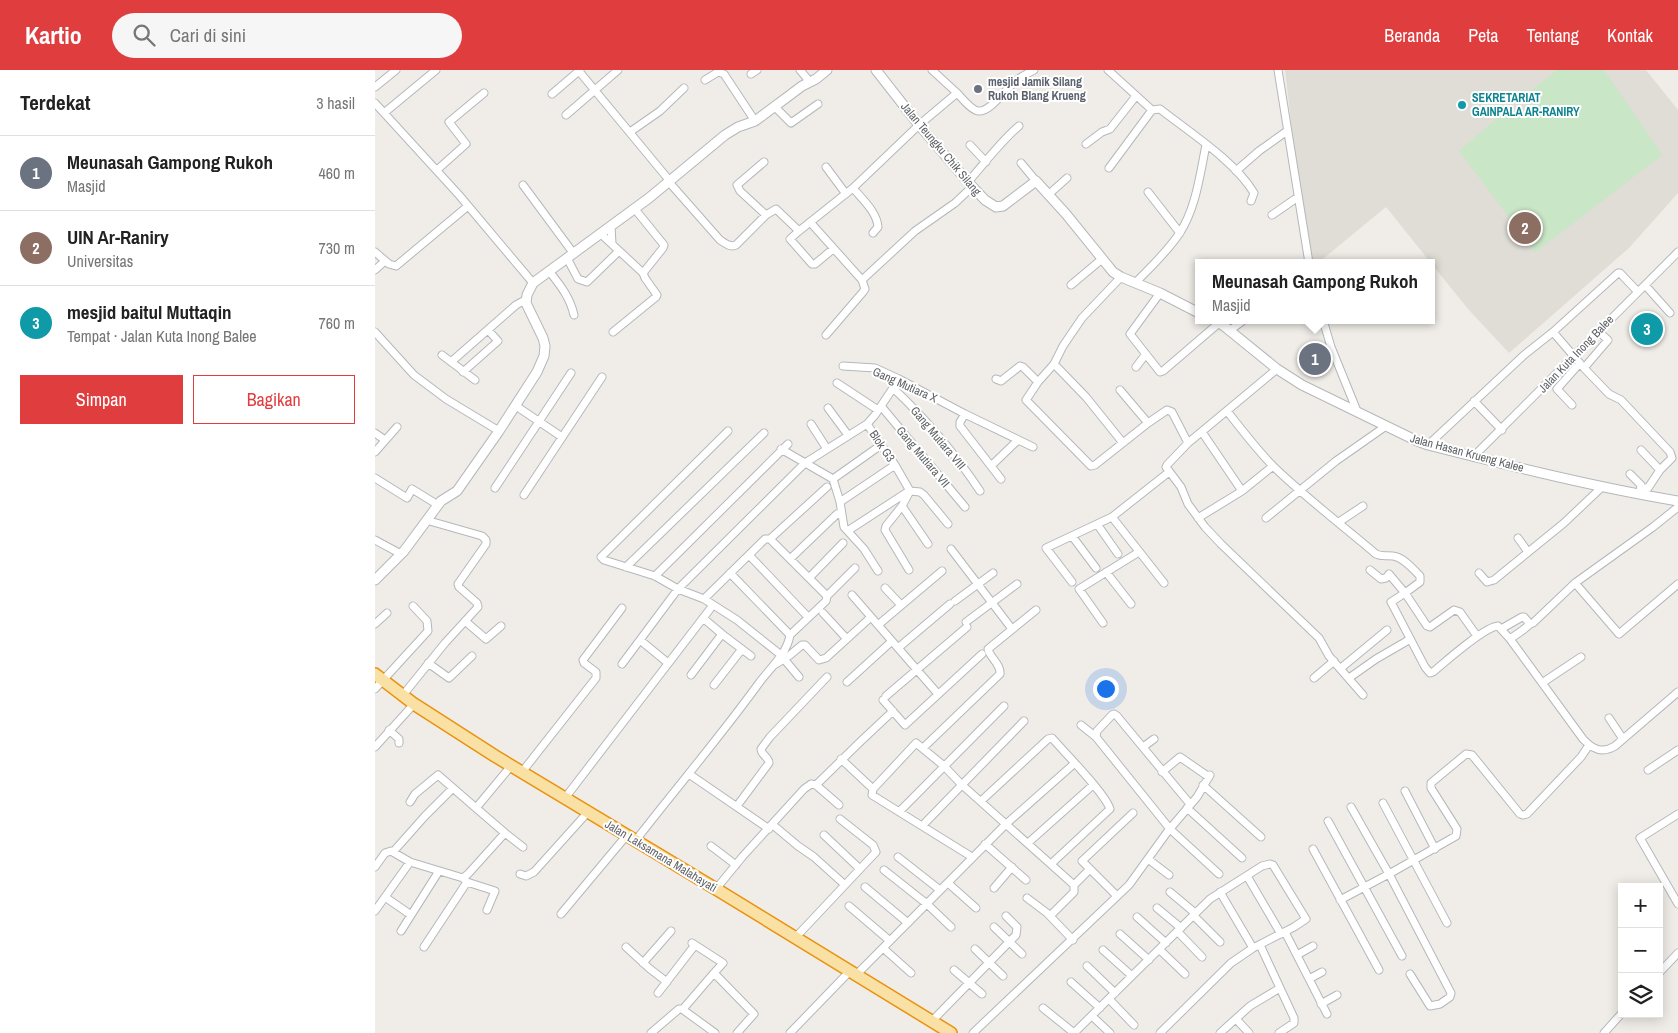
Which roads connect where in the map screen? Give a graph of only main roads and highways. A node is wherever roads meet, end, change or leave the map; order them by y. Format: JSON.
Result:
{"nodes":[{"id":1,"x":378,"y":681,"type":"edge"},
{"id":2,"x":951,"y":1033,"type":"edge"}],
"edges":[{"from":1,"to":2,"type":"highway","name":"Jalan Laksamana Malahayati"}]}
